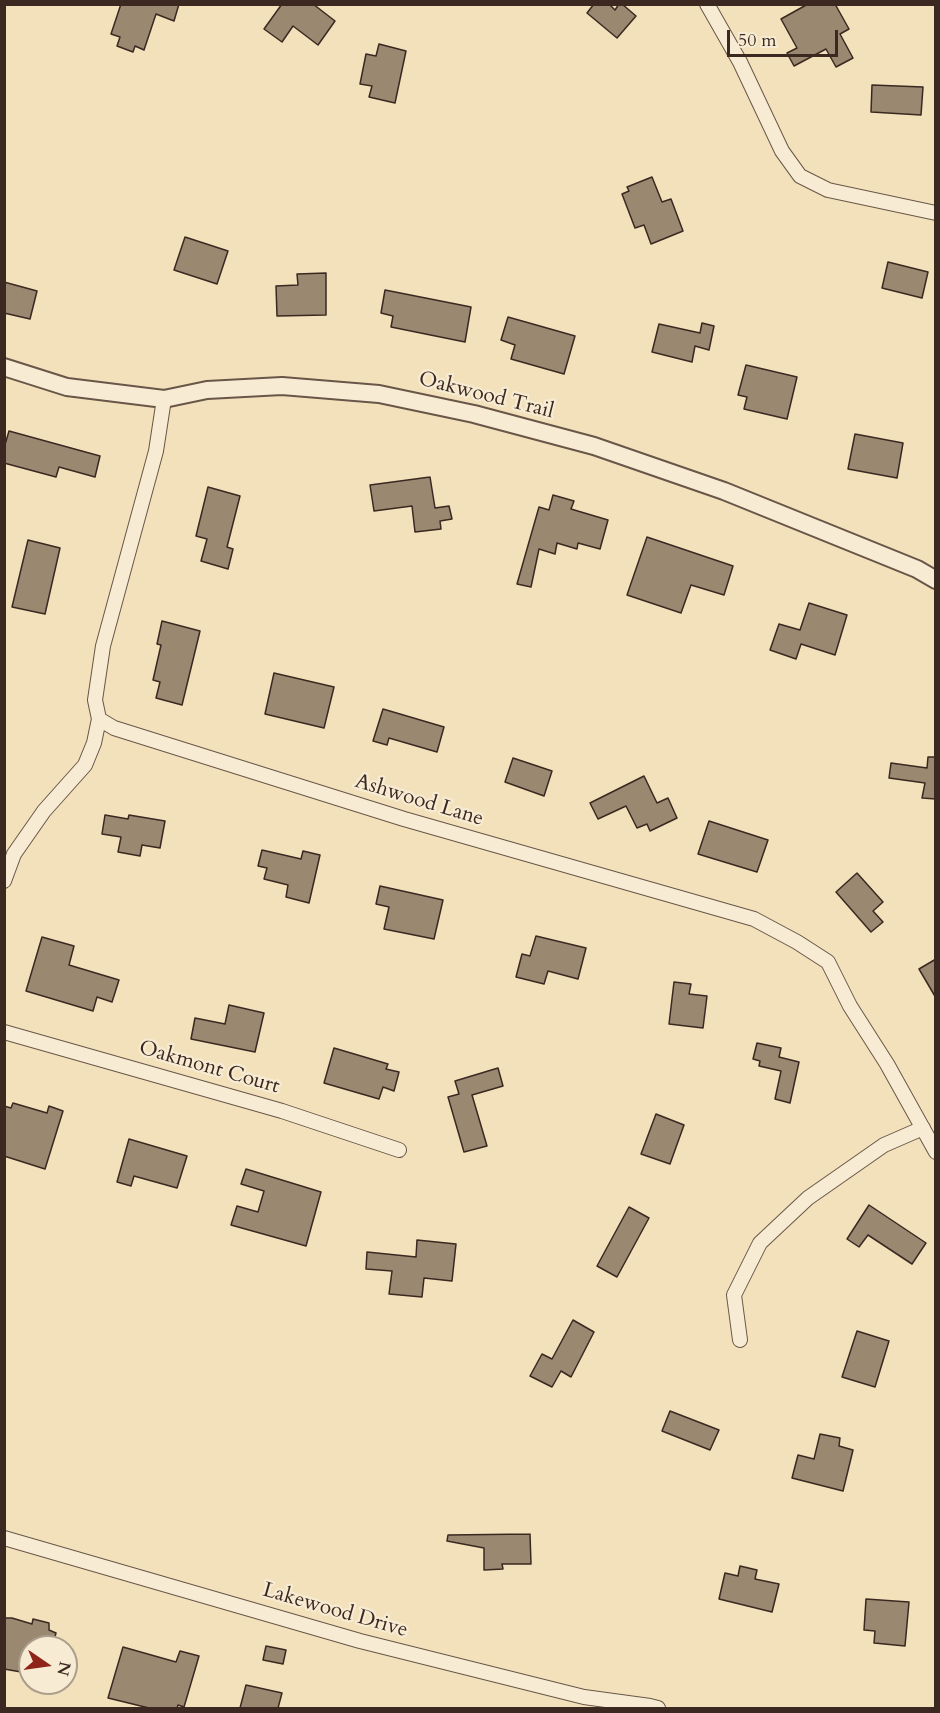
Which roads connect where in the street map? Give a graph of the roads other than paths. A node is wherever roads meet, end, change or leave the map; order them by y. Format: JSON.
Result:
{"nodes":[{"id":1,"x":707,"y":4,"type":"edge"},
{"id":2,"x":936,"y":213,"type":"edge"},
{"id":3,"x":4,"y":367,"type":"edge"},
{"id":4,"x":164,"y":399,"type":"junction"},
{"id":5,"x":936,"y":580,"type":"edge"},
{"id":6,"x":99,"y":719,"type":"junction"},
{"id":7,"x":4,"y":881,"type":"edge"},
{"id":8,"x":4,"y":1032,"type":"edge"},
{"id":9,"x":923,"y":1128,"type":"junction"},
{"id":10,"x":399,"y":1150,"type":"dead end"},
{"id":11,"x":936,"y":1152,"type":"edge"},
{"id":12,"x":740,"y":1340,"type":"dead end"},
{"id":13,"x":4,"y":1538,"type":"edge"},
{"id":14,"x":658,"y":1708,"type":"edge"}],
"edges":[{"from":1,"to":2,"type":"street"},
{"from":3,"to":4,"type":"street","name":"Oakwood Trail"},
{"from":4,"to":5,"type":"street","name":"Oakwood Trail"},
{"from":4,"to":6,"type":"street"},
{"from":6,"to":7,"type":"street"},
{"from":6,"to":9,"type":"street","name":"Ashwood Lane"},
{"from":8,"to":10,"type":"street","name":"Oakmont Court"},
{"from":9,"to":11,"type":"street","name":"Ashwood Lane"},
{"from":9,"to":12,"type":"street"},
{"from":13,"to":14,"type":"street","name":"Lakewood Drive"}]}
